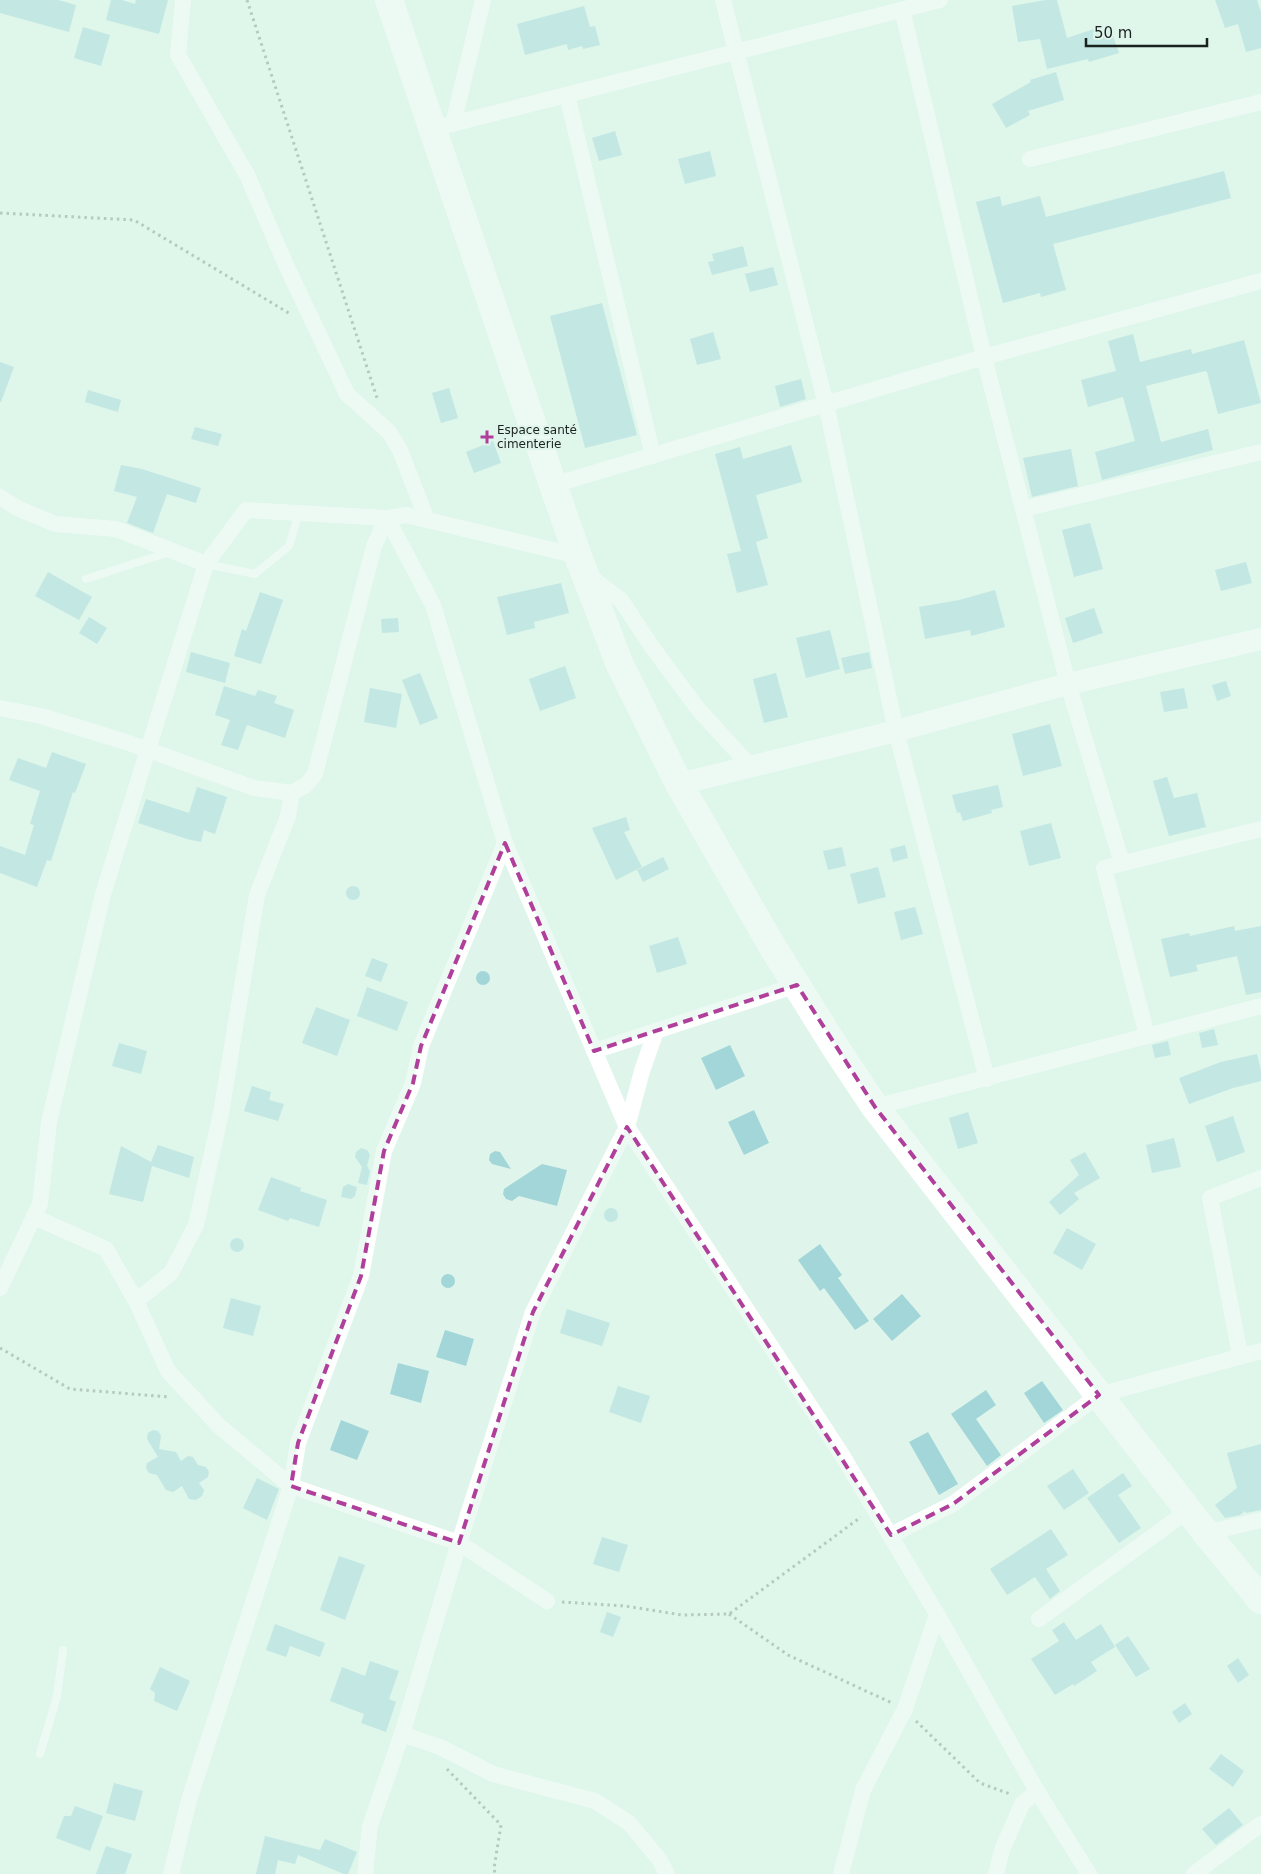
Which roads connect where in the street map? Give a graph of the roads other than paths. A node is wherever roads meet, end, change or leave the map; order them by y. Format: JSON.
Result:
{"nodes":[{"id":1,"x":183,"y":0,"type":"edge"},
{"id":2,"x":389,"y":0,"type":"edge"},
{"id":3,"x":483,"y":0,"type":"edge"},
{"id":4,"x":723,"y":0,"type":"edge"},
{"id":5,"x":940,"y":0,"type":"edge"},
{"id":6,"x":902,"y":10,"type":"junction"},
{"id":7,"x":736,"y":52,"type":"junction"},
{"id":8,"x":567,"y":95,"type":"junction"},
{"id":9,"x":1261,"y":102,"type":"edge"},
{"id":10,"x":442,"y":127,"type":"junction"},
{"id":11,"x":1030,"y":159,"type":"dead end"},
{"id":12,"x":1261,"y":281,"type":"edge"},
{"id":13,"x":984,"y":357,"type":"junction"},
{"id":14,"x":826,"y":404,"type":"junction"},
{"id":15,"x":1261,"y":452,"type":"edge"},
{"id":16,"x":654,"y":456,"type":"junction"},
{"id":17,"x":553,"y":485,"type":"junction"},
{"id":18,"x":0,"y":497,"type":"edge"},
{"id":19,"x":1023,"y":509,"type":"junction"},
{"id":20,"x":299,"y":514,"type":"junction"},
{"id":21,"x":387,"y":518,"type":"junction"},
{"id":22,"x":427,"y":520,"type":"junction"},
{"id":23,"x":174,"y":551,"type":"junction"},
{"id":24,"x":206,"y":564,"type":"junction"},
{"id":25,"x":581,"y":564,"type":"junction"},
{"id":26,"x":86,"y":579,"type":"dead end"},
{"id":27,"x":1261,"y":639,"type":"edge"},
{"id":28,"x":1068,"y":684,"type":"junction"},
{"id":29,"x":0,"y":708,"type":"edge"},
{"id":30,"x":896,"y":731,"type":"junction"},
{"id":31,"x":148,"y":751,"type":"junction"},
{"id":32,"x":750,"y":766,"type":"junction"},
{"id":33,"x":679,"y":784,"type":"junction"},
{"id":34,"x":292,"y":793,"type":"junction"},
{"id":35,"x":1261,"y":829,"type":"edge"},
{"id":36,"x":505,"y":843,"type":"junction"},
{"id":37,"x":1122,"y":864,"type":"junction"},
{"id":38,"x":797,"y":985,"type":"junction"},
{"id":39,"x":1261,"y":1006,"type":"edge"},
{"id":40,"x":656,"y":1031,"type":"junction"},
{"id":41,"x":1147,"y":1036,"type":"junction"},
{"id":42,"x":594,"y":1051,"type":"junction"},
{"id":43,"x":986,"y":1079,"type":"junction"},
{"id":44,"x":875,"y":1107,"type":"junction"},
{"id":45,"x":627,"y":1127,"type":"junction"},
{"id":46,"x":1261,"y":1178,"type":"edge"},
{"id":47,"x":34,"y":1217,"type":"junction"},
{"id":48,"x":0,"y":1288,"type":"edge"},
{"id":49,"x":136,"y":1301,"type":"junction"},
{"id":50,"x":1261,"y":1351,"type":"edge"},
{"id":51,"x":1240,"y":1355,"type":"junction"},
{"id":52,"x":1099,"y":1396,"type":"junction"},
{"id":53,"x":291,"y":1486,"type":"junction"},
{"id":54,"x":1189,"y":1510,"type":"junction"},
{"id":55,"x":1261,"y":1520,"type":"edge"},
{"id":56,"x":1206,"y":1533,"type":"junction"},
{"id":57,"x":891,"y":1535,"type":"junction"},
{"id":58,"x":459,"y":1543,"type":"junction"},
{"id":59,"x":1261,"y":1600,"type":"edge"},
{"id":60,"x":547,"y":1601,"type":"road end"},
{"id":61,"x":937,"y":1614,"type":"junction"},
{"id":62,"x":1039,"y":1619,"type":"dead end"},
{"id":63,"x":63,"y":1650,"type":"dead end"},
{"id":64,"x":402,"y":1734,"type":"junction"},
{"id":65,"x":40,"y":1754,"type":"dead end"},
{"id":66,"x":1038,"y":1791,"type":"junction"},
{"id":67,"x":1261,"y":1824,"type":"edge"},
{"id":68,"x":172,"y":1874,"type":"edge"},
{"id":69,"x":365,"y":1874,"type":"edge"},
{"id":70,"x":667,"y":1874,"type":"edge"},
{"id":71,"x":841,"y":1874,"type":"edge"},
{"id":72,"x":996,"y":1874,"type":"edge"},
{"id":73,"x":1089,"y":1874,"type":"edge"},
{"id":74,"x":1194,"y":1874,"type":"edge"}],
"edges":[{"from":1,"to":22,"type":"street"},
{"from":2,"to":10,"type":"highway"},
{"from":3,"to":10,"type":"street"},
{"from":4,"to":7,"type":"street"},
{"from":5,"to":6,"type":"street"},
{"from":6,"to":7,"type":"street"},
{"from":6,"to":13,"type":"street"},
{"from":7,"to":8,"type":"street"},
{"from":7,"to":14,"type":"street"},
{"from":8,"to":10,"type":"street"},
{"from":8,"to":16,"type":"street"},
{"from":9,"to":11,"type":"street"},
{"from":10,"to":17,"type":"highway"},
{"from":12,"to":13,"type":"street"},
{"from":13,"to":14,"type":"street"},
{"from":13,"to":19,"type":"street"},
{"from":14,"to":16,"type":"street"},
{"from":14,"to":30,"type":"street"},
{"from":15,"to":19,"type":"street"},
{"from":16,"to":17,"type":"street"},
{"from":17,"to":25,"type":"highway"},
{"from":18,"to":23,"type":"street"},
{"from":19,"to":28,"type":"street"},
{"from":20,"to":21,"type":"street"},
{"from":20,"to":24,"type":"street"},
{"from":20,"to":24,"type":"lane"},
{"from":21,"to":22,"type":"street"},
{"from":21,"to":34,"type":"street"},
{"from":21,"to":36,"type":"street"},
{"from":22,"to":25,"type":"street"},
{"from":23,"to":24,"type":"street"},
{"from":23,"to":26,"type":"lane"},
{"from":24,"to":31,"type":"street"},
{"from":25,"to":32,"type":"street"},
{"from":25,"to":33,"type":"highway"},
{"from":27,"to":28,"type":"street"},
{"from":28,"to":30,"type":"street"},
{"from":28,"to":37,"type":"street"},
{"from":29,"to":31,"type":"street"},
{"from":30,"to":32,"type":"street"},
{"from":30,"to":43,"type":"street"},
{"from":31,"to":34,"type":"street"},
{"from":31,"to":47,"type":"street"},
{"from":32,"to":33,"type":"street"},
{"from":33,"to":38,"type":"highway"},
{"from":34,"to":49,"type":"street"},
{"from":35,"to":37,"type":"street"},
{"from":36,"to":42,"type":"street"},
{"from":36,"to":53,"type":"street"},
{"from":37,"to":41,"type":"street"},
{"from":38,"to":40,"type":"street"},
{"from":38,"to":44,"type":"highway"},
{"from":39,"to":41,"type":"street"},
{"from":40,"to":42,"type":"street"},
{"from":40,"to":45,"type":"street"},
{"from":41,"to":43,"type":"street"},
{"from":42,"to":45,"type":"street"},
{"from":43,"to":44,"type":"street"},
{"from":44,"to":52,"type":"highway"},
{"from":45,"to":57,"type":"street"},
{"from":45,"to":58,"type":"street"},
{"from":46,"to":51,"type":"street"},
{"from":47,"to":48,"type":"street"},
{"from":47,"to":49,"type":"street"},
{"from":49,"to":53,"type":"street"},
{"from":50,"to":51,"type":"street"},
{"from":51,"to":52,"type":"street"},
{"from":52,"to":54,"type":"highway"},
{"from":52,"to":57,"type":"street"},
{"from":53,"to":58,"type":"street"},
{"from":53,"to":68,"type":"street"},
{"from":54,"to":56,"type":"highway"},
{"from":54,"to":62,"type":"street"},
{"from":55,"to":56,"type":"street"},
{"from":56,"to":59,"type":"highway"},
{"from":57,"to":61,"type":"street"},
{"from":58,"to":60,"type":"street"},
{"from":58,"to":64,"type":"street"},
{"from":61,"to":66,"type":"street"},
{"from":61,"to":71,"type":"street"},
{"from":63,"to":65,"type":"lane"},
{"from":64,"to":69,"type":"street"},
{"from":64,"to":70,"type":"street"},
{"from":66,"to":72,"type":"street"},
{"from":66,"to":73,"type":"street"},
{"from":67,"to":74,"type":"street"}]}
